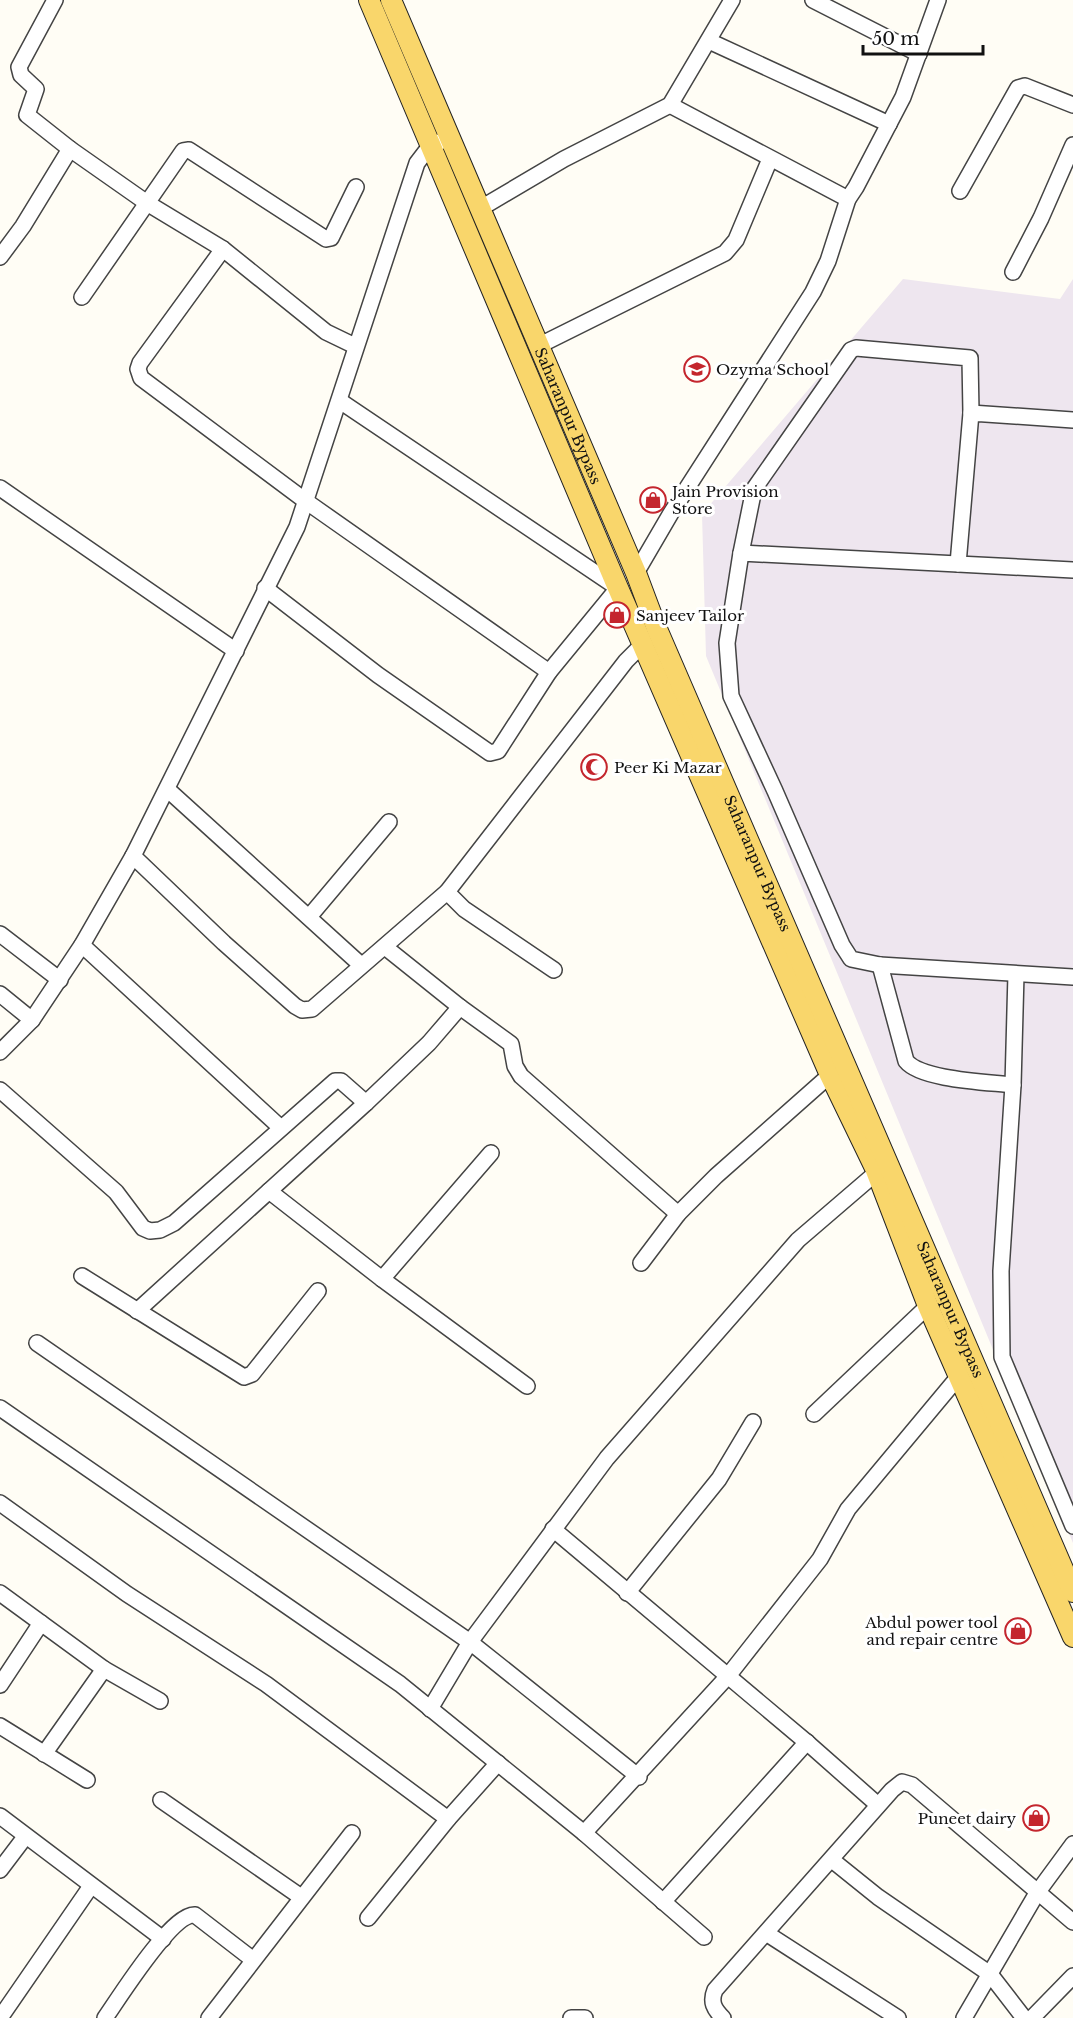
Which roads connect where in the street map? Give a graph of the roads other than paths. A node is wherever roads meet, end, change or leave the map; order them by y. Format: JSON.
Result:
{"nodes":[{"id":1,"x":55,"y":0,"type":"edge"},
{"id":2,"x":369,"y":0,"type":"edge"},
{"id":3,"x":391,"y":0,"type":"edge"},
{"id":4,"x":732,"y":0,"type":"edge"},
{"id":5,"x":939,"y":0,"type":"edge"},
{"id":6,"x":823,"y":2,"type":"edge"},
{"id":7,"x":709,"y":41,"type":"junction"},
{"id":8,"x":919,"y":54,"type":"junction"},
{"id":9,"x":670,"y":105,"type":"junction"},
{"id":10,"x":1073,"y":105,"type":"edge"},
{"id":11,"x":889,"y":124,"type":"junction"},
{"id":12,"x":449,"y":138,"type":"junction"},
{"id":13,"x":1073,"y":145,"type":"edge"},
{"id":14,"x":430,"y":146,"type":"junction"},
{"id":15,"x":70,"y":149,"type":"junction"},
{"id":16,"x":770,"y":159,"type":"junction"},
{"id":17,"x":356,"y":188,"type":"dead end"},
{"id":18,"x":960,"y":191,"type":"dead end"},
{"id":19,"x":848,"y":199,"type":"junction"},
{"id":20,"x":147,"y":203,"type":"junction"},
{"id":21,"x":481,"y":208,"type":"junction"},
{"id":22,"x":223,"y":249,"type":"junction"},
{"id":23,"x":0,"y":257,"type":"edge"},
{"id":24,"x":1013,"y":272,"type":"dead end"},
{"id":25,"x":82,"y":297,"type":"dead end"},
{"id":26,"x":356,"y":346,"type":"junction"},
{"id":27,"x":538,"y":346,"type":"junction"},
{"id":28,"x":340,"y":401,"type":"junction"},
{"id":29,"x":971,"y":413,"type":"junction"},
{"id":30,"x":1073,"y":420,"type":"edge"},
{"id":31,"x":0,"y":488,"type":"edge"},
{"id":32,"x":307,"y":502,"type":"junction"},
{"id":33,"x":741,"y":553,"type":"junction"},
{"id":34,"x":958,"y":564,"type":"junction"},
{"id":35,"x":1073,"y":570,"type":"edge"},
{"id":36,"x":636,"y":573,"type":"junction"},
{"id":37,"x":265,"y":588,"type":"junction"},
{"id":38,"x":618,"y":588,"type":"junction"},
{"id":39,"x":644,"y":643,"type":"junction"},
{"id":40,"x":236,"y":651,"type":"junction"},
{"id":41,"x":549,"y":672,"type":"junction"},
{"id":42,"x":167,"y":789,"type":"junction"},
{"id":43,"x":389,"y":822,"type":"dead end"},
{"id":44,"x":133,"y":856,"type":"junction"},
{"id":45,"x":447,"y":892,"type":"junction"},
{"id":46,"x":309,"y":917,"type":"junction"},
{"id":47,"x":0,"y":934,"type":"edge"},
{"id":48,"x":82,"y":945,"type":"junction"},
{"id":49,"x":385,"y":947,"type":"junction"},
{"id":50,"x":361,"y":964,"type":"junction"},
{"id":51,"x":880,"y":965,"type":"junction"},
{"id":52,"x":554,"y":970,"type":"dead end"},
{"id":53,"x":1016,"y":974,"type":"junction"},
{"id":54,"x":1073,"y":977,"type":"edge"},
{"id":55,"x":60,"y":980,"type":"junction"},
{"id":56,"x":0,"y":994,"type":"edge"},
{"id":57,"x":459,"y":1007,"type":"junction"},
{"id":58,"x":32,"y":1020,"type":"junction"},
{"id":59,"x":0,"y":1052,"type":"edge"},
{"id":60,"x":830,"y":1076,"type":"junction"},
{"id":61,"x":1013,"y":1085,"type":"junction"},
{"id":62,"x":0,"y":1090,"type":"edge"},
{"id":63,"x":366,"y":1103,"type":"junction"},
{"id":64,"x":281,"y":1128,"type":"junction"},
{"id":65,"x":491,"y":1153,"type":"dead end"},
{"id":66,"x":876,"y":1173,"type":"junction"},
{"id":67,"x":269,"y":1191,"type":"junction"},
{"id":68,"x":678,"y":1214,"type":"junction"},
{"id":69,"x":641,"y":1263,"type":"dead end"},
{"id":70,"x":82,"y":1276,"type":"dead end"},
{"id":71,"x":382,"y":1280,"type":"junction"},
{"id":72,"x":318,"y":1291,"type":"dead end"},
{"id":73,"x":928,"y":1306,"type":"junction"},
{"id":74,"x":137,"y":1311,"type":"junction"},
{"id":75,"x":37,"y":1343,"type":"dead end"},
{"id":76,"x":960,"y":1376,"type":"junction"},
{"id":77,"x":527,"y":1386,"type":"dead end"},
{"id":78,"x":0,"y":1408,"type":"edge"},
{"id":79,"x":814,"y":1414,"type":"dead end"},
{"id":80,"x":753,"y":1422,"type":"dead end"},
{"id":81,"x":0,"y":1503,"type":"edge"},
{"id":82,"x":1073,"y":1526,"type":"edge"},
{"id":83,"x":553,"y":1529,"type":"junction"},
{"id":84,"x":1073,"y":1592,"type":"edge"},
{"id":85,"x":0,"y":1593,"type":"edge"},
{"id":86,"x":627,"y":1593,"type":"junction"},
{"id":87,"x":41,"y":1623,"type":"junction"},
{"id":88,"x":1073,"y":1637,"type":"edge"},
{"id":89,"x":470,"y":1642,"type":"junction"},
{"id":90,"x":104,"y":1669,"type":"junction"},
{"id":91,"x":728,"y":1676,"type":"junction"},
{"id":92,"x":0,"y":1685,"type":"edge"},
{"id":93,"x":160,"y":1701,"type":"dead end"},
{"id":94,"x":430,"y":1708,"type":"junction"},
{"id":95,"x":0,"y":1726,"type":"edge"},
{"id":96,"x":807,"y":1742,"type":"junction"},
{"id":97,"x":44,"y":1754,"type":"junction"},
{"id":98,"x":498,"y":1763,"type":"junction"},
{"id":99,"x":639,"y":1777,"type":"junction"},
{"id":100,"x":87,"y":1780,"type":"dead end"},
{"id":101,"x":161,"y":1800,"type":"dead end"},
{"id":102,"x":878,"y":1805,"type":"junction"},
{"id":103,"x":0,"y":1816,"type":"edge"},
{"id":104,"x":448,"y":1819,"type":"junction"},
{"id":105,"x":352,"y":1833,"type":"dead end"},
{"id":106,"x":584,"y":1833,"type":"junction"},
{"id":107,"x":25,"y":1837,"type":"junction"},
{"id":108,"x":1073,"y":1844,"type":"edge"},
{"id":109,"x":832,"y":1860,"type":"junction"},
{"id":110,"x":0,"y":1870,"type":"edge"},
{"id":111,"x":90,"y":1886,"type":"junction"},
{"id":112,"x":1037,"y":1893,"type":"junction"},
{"id":113,"x":301,"y":1897,"type":"junction"},
{"id":114,"x":663,"y":1902,"type":"junction"},
{"id":115,"x":368,"y":1918,"type":"dead end"},
{"id":116,"x":1073,"y":1922,"type":"edge"},
{"id":117,"x":766,"y":1933,"type":"junction"},
{"id":118,"x":704,"y":1937,"type":"dead end"},
{"id":119,"x":162,"y":1940,"type":"junction"},
{"id":120,"x":252,"y":1959,"type":"junction"},
{"id":121,"x":990,"y":1974,"type":"junction"},
{"id":122,"x":1073,"y":1976,"type":"edge"},
{"id":123,"x":216,"y":2016,"type":"edge"},
{"id":124,"x":0,"y":2018,"type":"edge"},
{"id":125,"x":105,"y":2018,"type":"edge"},
{"id":126,"x":571,"y":2018,"type":"edge"},
{"id":127,"x":585,"y":2018,"type":"edge"},
{"id":128,"x":723,"y":2018,"type":"edge"},
{"id":129,"x":898,"y":2018,"type":"edge"},
{"id":130,"x":964,"y":2018,"type":"edge"},
{"id":131,"x":1024,"y":2018,"type":"edge"},
{"id":132,"x":1032,"y":2018,"type":"edge"}],
"edges":[{"from":1,"to":15,"type":"street"},
{"from":2,"to":14,"type":"main road"},
{"from":3,"to":12,"type":"main road","name":"Saharanpur Bypass"},
{"from":4,"to":7,"type":"street"},
{"from":5,"to":8,"type":"street"},
{"from":6,"to":8,"type":"street"},
{"from":7,"to":9,"type":"street"},
{"from":7,"to":11,"type":"street"},
{"from":8,"to":11,"type":"street"},
{"from":9,"to":16,"type":"street"},
{"from":9,"to":21,"type":"street"},
{"from":10,"to":18,"type":"street"},
{"from":11,"to":19,"type":"street"},
{"from":12,"to":14,"type":"street"},
{"from":12,"to":21,"type":"main road","name":"Saharanpur Bypass"},
{"from":13,"to":24,"type":"street"},
{"from":14,"to":26,"type":"street"},
{"from":14,"to":38,"type":"main road"},
{"from":15,"to":20,"type":"street"},
{"from":15,"to":23,"type":"street"},
{"from":16,"to":19,"type":"street"},
{"from":16,"to":27,"type":"street"},
{"from":17,"to":20,"type":"street"},
{"from":19,"to":36,"type":"street"},
{"from":20,"to":22,"type":"street"},
{"from":20,"to":25,"type":"street"},
{"from":21,"to":27,"type":"main road","name":"Saharanpur Bypass"},
{"from":22,"to":26,"type":"street"},
{"from":22,"to":32,"type":"street"},
{"from":26,"to":28,"type":"street"},
{"from":27,"to":36,"type":"main road","name":"Saharanpur Bypass"},
{"from":28,"to":32,"type":"street"},
{"from":28,"to":38,"type":"street"},
{"from":29,"to":30,"type":"street"},
{"from":29,"to":33,"type":"street"},
{"from":29,"to":34,"type":"street"},
{"from":31,"to":40,"type":"street"},
{"from":32,"to":37,"type":"street"},
{"from":32,"to":41,"type":"street"},
{"from":33,"to":34,"type":"street"},
{"from":33,"to":51,"type":"street"},
{"from":34,"to":35,"type":"street"},
{"from":36,"to":84,"type":"main road","name":"Saharanpur Bypass"},
{"from":37,"to":40,"type":"street"},
{"from":37,"to":41,"type":"street"},
{"from":38,"to":39,"type":"main road"},
{"from":38,"to":41,"type":"street"},
{"from":39,"to":45,"type":"street"},
{"from":39,"to":60,"type":"main road"},
{"from":40,"to":42,"type":"street"},
{"from":42,"to":44,"type":"street"},
{"from":42,"to":46,"type":"street"},
{"from":43,"to":46,"type":"street"},
{"from":44,"to":48,"type":"street"},
{"from":44,"to":50,"type":"street"},
{"from":45,"to":49,"type":"street"},
{"from":45,"to":52,"type":"street"},
{"from":46,"to":50,"type":"street"},
{"from":47,"to":55,"type":"street"},
{"from":48,"to":55,"type":"street"},
{"from":48,"to":64,"type":"street"},
{"from":49,"to":50,"type":"street"},
{"from":49,"to":57,"type":"street"},
{"from":51,"to":53,"type":"street"},
{"from":51,"to":61,"type":"street"},
{"from":53,"to":54,"type":"street"},
{"from":53,"to":61,"type":"street"},
{"from":55,"to":58,"type":"street"},
{"from":56,"to":58,"type":"street"},
{"from":57,"to":63,"type":"street"},
{"from":57,"to":68,"type":"street"},
{"from":58,"to":59,"type":"street"},
{"from":60,"to":66,"type":"main road"},
{"from":60,"to":68,"type":"street"},
{"from":61,"to":82,"type":"street"},
{"from":62,"to":64,"type":"street"},
{"from":63,"to":64,"type":"street"},
{"from":63,"to":67,"type":"street"},
{"from":65,"to":71,"type":"street"},
{"from":66,"to":73,"type":"main road"},
{"from":66,"to":83,"type":"street"},
{"from":67,"to":71,"type":"street"},
{"from":67,"to":74,"type":"street"},
{"from":68,"to":69,"type":"street"},
{"from":70,"to":74,"type":"street"},
{"from":71,"to":77,"type":"street"},
{"from":72,"to":74,"type":"street"},
{"from":73,"to":76,"type":"main road"},
{"from":73,"to":79,"type":"street"},
{"from":75,"to":89,"type":"street"},
{"from":76,"to":88,"type":"main road"},
{"from":76,"to":91,"type":"street"},
{"from":78,"to":94,"type":"street"},
{"from":80,"to":86,"type":"street"},
{"from":81,"to":104,"type":"street"},
{"from":83,"to":86,"type":"street"},
{"from":83,"to":89,"type":"street"},
{"from":85,"to":87,"type":"street"},
{"from":86,"to":91,"type":"street"},
{"from":87,"to":90,"type":"street"},
{"from":87,"to":92,"type":"street"},
{"from":89,"to":94,"type":"street"},
{"from":89,"to":99,"type":"street"},
{"from":90,"to":93,"type":"street"},
{"from":90,"to":97,"type":"street"},
{"from":91,"to":96,"type":"street"},
{"from":91,"to":99,"type":"street"},
{"from":94,"to":98,"type":"street"},
{"from":95,"to":97,"type":"street"},
{"from":96,"to":102,"type":"street"},
{"from":96,"to":114,"type":"street"},
{"from":97,"to":100,"type":"street"},
{"from":98,"to":104,"type":"street"},
{"from":98,"to":106,"type":"street"},
{"from":99,"to":106,"type":"street"},
{"from":101,"to":113,"type":"street"},
{"from":102,"to":109,"type":"street"},
{"from":102,"to":112,"type":"street"},
{"from":103,"to":107,"type":"street"},
{"from":104,"to":115,"type":"street"},
{"from":105,"to":113,"type":"street"},
{"from":106,"to":114,"type":"street"},
{"from":107,"to":110,"type":"street"},
{"from":107,"to":111,"type":"street"},
{"from":108,"to":112,"type":"street"},
{"from":109,"to":117,"type":"street"},
{"from":109,"to":121,"type":"street"},
{"from":111,"to":119,"type":"street"},
{"from":111,"to":124,"type":"street"},
{"from":112,"to":116,"type":"street"},
{"from":112,"to":121,"type":"street"},
{"from":113,"to":120,"type":"street"},
{"from":114,"to":118,"type":"street"},
{"from":117,"to":128,"type":"street"},
{"from":117,"to":129,"type":"street"},
{"from":119,"to":120,"type":"street"},
{"from":119,"to":125,"type":"street"},
{"from":120,"to":123,"type":"street"},
{"from":121,"to":130,"type":"street"},
{"from":121,"to":131,"type":"street"},
{"from":122,"to":132,"type":"street"},
{"from":126,"to":127,"type":"street"}]}
